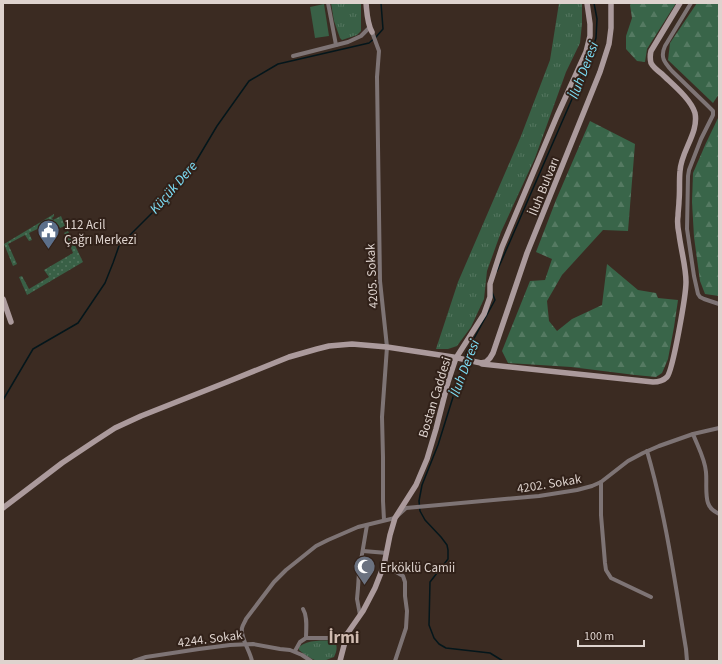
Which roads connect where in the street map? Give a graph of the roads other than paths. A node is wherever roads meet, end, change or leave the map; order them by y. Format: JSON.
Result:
{"nodes":[{"id":1,"x":328,"y":3,"type":"edge"},
{"id":2,"x":366,"y":3,"type":"edge"},
{"id":3,"x":587,"y":3,"type":"edge"},
{"id":4,"x":611,"y":3,"type":"edge"},
{"id":5,"x":680,"y":3,"type":"edge"},
{"id":6,"x":691,"y":3,"type":"edge"},
{"id":7,"x":371,"y":30,"type":"junction"},
{"id":8,"x":336,"y":45,"type":"junction"},
{"id":9,"x":293,"y":56,"type":"dead end"},
{"id":10,"x":3,"y":299,"type":"edge"},
{"id":11,"x":719,"y":304,"type":"edge"},
{"id":12,"x":11,"y":322,"type":"dead end"},
{"id":13,"x":387,"y":347,"type":"junction"},
{"id":14,"x":457,"y":358,"type":"junction"},
{"id":15,"x":478,"y":363,"type":"junction"},
{"id":16,"x":719,"y":428,"type":"edge"},
{"id":17,"x":693,"y":434,"type":"junction"},
{"id":18,"x":647,"y":452,"type":"junction"},
{"id":19,"x":601,"y":482,"type":"junction"},
{"id":20,"x":3,"y":508,"type":"edge"},
{"id":21,"x":719,"y":514,"type":"edge"},
{"id":22,"x":395,"y":518,"type":"junction"},
{"id":23,"x":384,"y":520,"type":"junction"},
{"id":24,"x":367,"y":525,"type":"junction"},
{"id":25,"x":363,"y":551,"type":"junction"},
{"id":26,"x":387,"y":553,"type":"junction"},
{"id":27,"x":384,"y":565,"type":"junction"},
{"id":28,"x":652,"y":597,"type":"dead end"},
{"id":29,"x":303,"y":609,"type":"dead end"},
{"id":30,"x":360,"y":615,"type":"junction"},
{"id":31,"x":347,"y":634,"type":"junction"},
{"id":32,"x":306,"y":638,"type":"junction"},
{"id":33,"x":246,"y":644,"type":"junction"},
{"id":34,"x":295,"y":651,"type":"junction"},
{"id":35,"x":134,"y":661,"type":"edge"},
{"id":36,"x":252,"y":661,"type":"edge"},
{"id":37,"x":311,"y":661,"type":"edge"},
{"id":38,"x":340,"y":661,"type":"edge"},
{"id":39,"x":395,"y":661,"type":"edge"},
{"id":40,"x":687,"y":661,"type":"edge"}],
"edges":[{"from":1,"to":8,"type":"street"},
{"from":2,"to":7,"type":"street"},
{"from":3,"to":14,"type":"street","name":"Bostan Caddesi"},
{"from":4,"to":15,"type":"street","name":"İluh Bulvarı"},
{"from":5,"to":15,"type":"street"},
{"from":6,"to":11,"type":"street"},
{"from":7,"to":8,"type":"street"},
{"from":7,"to":13,"type":"street","name":"4205. Sokak"},
{"from":8,"to":9,"type":"street"},
{"from":10,"to":12,"type":"street"},
{"from":13,"to":14,"type":"street"},
{"from":13,"to":20,"type":"street"},
{"from":13,"to":23,"type":"street","name":"4205. Sokak"},
{"from":14,"to":15,"type":"street"},
{"from":14,"to":22,"type":"street","name":"Bostan Caddesi"},
{"from":16,"to":17,"type":"street","name":"4202. Sokak"},
{"from":17,"to":18,"type":"street","name":"4202. Sokak"},
{"from":17,"to":21,"type":"street"},
{"from":18,"to":19,"type":"street","name":"4202. Sokak"},
{"from":18,"to":40,"type":"street"},
{"from":19,"to":22,"type":"street","name":"4202. Sokak"},
{"from":19,"to":28,"type":"street"},
{"from":22,"to":23,"type":"street"},
{"from":22,"to":26,"type":"street","name":"Bostan Caddesi"},
{"from":23,"to":24,"type":"street"},
{"from":24,"to":25,"type":"street"},
{"from":24,"to":33,"type":"street"},
{"from":25,"to":26,"type":"street"},
{"from":25,"to":30,"type":"street"},
{"from":26,"to":27,"type":"street","name":"Bostan Caddesi"},
{"from":27,"to":30,"type":"street","name":"Bostan Caddesi"},
{"from":27,"to":39,"type":"street"},
{"from":29,"to":32,"type":"street"},
{"from":30,"to":31,"type":"street","name":"Bostan Caddesi"},
{"from":31,"to":32,"type":"street"},
{"from":31,"to":38,"type":"street","name":"Bostan Caddesi"},
{"from":32,"to":34,"type":"street"},
{"from":33,"to":34,"type":"street","name":"4244. Sokak"},
{"from":33,"to":35,"type":"street","name":"4244. Sokak"},
{"from":33,"to":36,"type":"street"},
{"from":34,"to":37,"type":"street","name":"4244. Sokak"}]}
